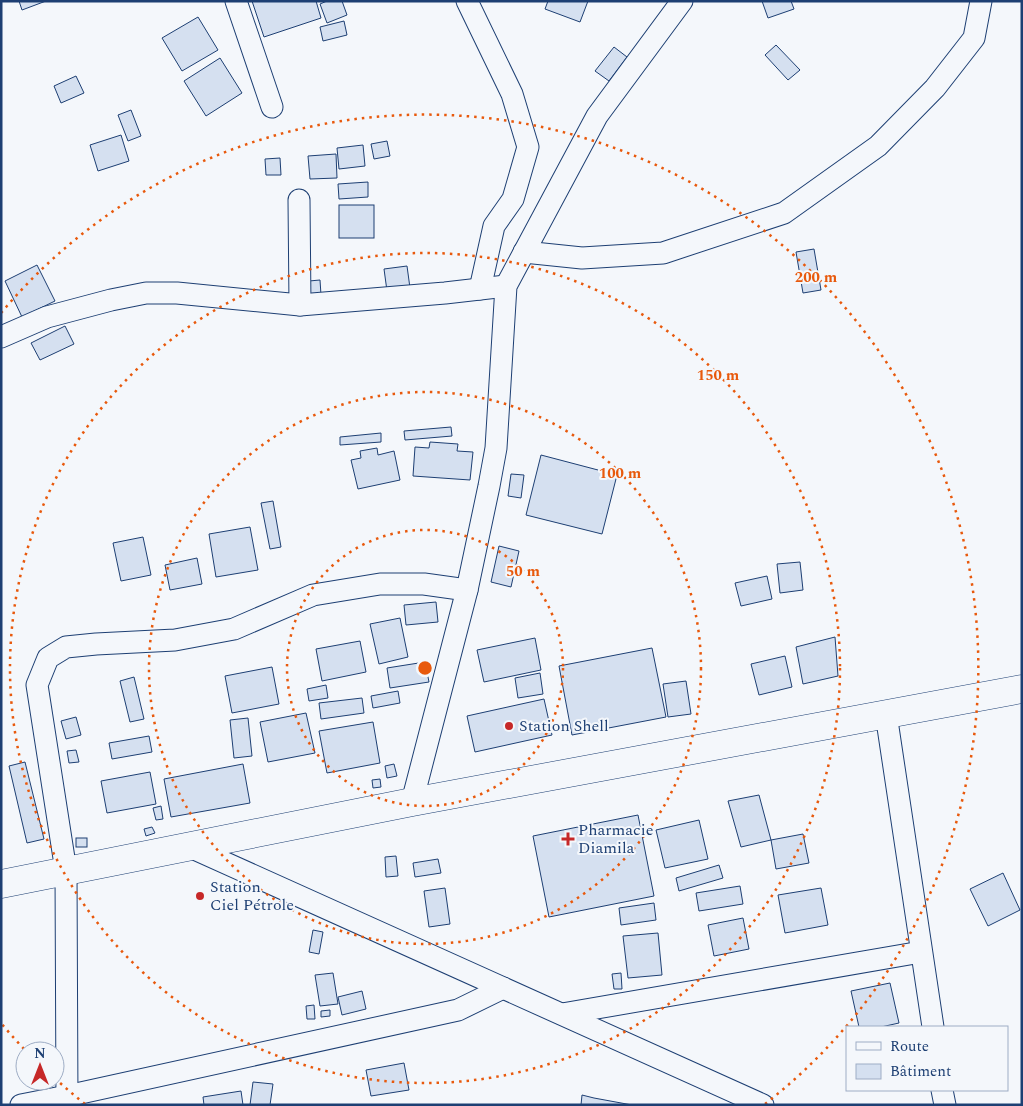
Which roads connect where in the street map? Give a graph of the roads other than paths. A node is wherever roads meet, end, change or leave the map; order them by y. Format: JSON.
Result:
{"nodes":[{"id":1,"x":236,"y":1,"type":"edge"},
{"id":2,"x":468,"y":1,"type":"edge"},
{"id":3,"x":682,"y":1,"type":"edge"},
{"id":4,"x":980,"y":1,"type":"edge"},
{"id":5,"x":272,"y":107,"type":"dead end"},
{"id":6,"x":299,"y":200,"type":"dead end"},
{"id":7,"x":524,"y":252,"type":"junction"},
{"id":8,"x":506,"y":286,"type":"junction"},
{"id":9,"x":480,"y":289,"type":"junction"},
{"id":10,"x":300,"y":305,"type":"junction"},
{"id":11,"x":1,"y":337,"type":"edge"},
{"id":12,"x":466,"y":590,"type":"junction"},
{"id":13,"x":1022,"y":689,"type":"edge"},
{"id":14,"x":886,"y":714,"type":"junction"},
{"id":15,"x":412,"y":802,"type":"junction"},
{"id":16,"x":190,"y":847,"type":"junction"},
{"id":17,"x":66,"y":871,"type":"junction"},
{"id":18,"x":1,"y":884,"type":"edge"},
{"id":19,"x":922,"y":952,"type":"junction"},
{"id":20,"x":503,"y":988,"type":"junction"},
{"id":21,"x":562,"y":1014,"type":"junction"},
{"id":22,"x":933,"y":1026,"type":"edge"},
{"id":23,"x":942,"y":1091,"type":"edge"},
{"id":24,"x":67,"y":1100,"type":"edge"},
{"id":25,"x":21,"y":1105,"type":"edge"},
{"id":26,"x":763,"y":1105,"type":"edge"},
{"id":27,"x":945,"y":1105,"type":"edge"}],
"edges":[{"from":1,"to":5,"type":"street"},
{"from":2,"to":9,"type":"street"},
{"from":3,"to":7,"type":"street"},
{"from":4,"to":7,"type":"street"},
{"from":6,"to":10,"type":"street"},
{"from":7,"to":8,"type":"street"},
{"from":8,"to":9,"type":"street"},
{"from":8,"to":12,"type":"street"},
{"from":9,"to":10,"type":"street"},
{"from":10,"to":11,"type":"street"},
{"from":12,"to":15,"type":"street"},
{"from":12,"to":17,"type":"street"},
{"from":13,"to":14,"type":"highway"},
{"from":14,"to":15,"type":"highway"},
{"from":14,"to":19,"type":"street"},
{"from":15,"to":16,"type":"highway"},
{"from":16,"to":17,"type":"highway"},
{"from":16,"to":20,"type":"street"},
{"from":17,"to":18,"type":"highway"},
{"from":17,"to":24,"type":"street"},
{"from":19,"to":21,"type":"street"},
{"from":19,"to":22,"type":"street"},
{"from":20,"to":21,"type":"street"},
{"from":20,"to":24,"type":"street"},
{"from":21,"to":26,"type":"street"},
{"from":23,"to":27,"type":"street"},
{"from":24,"to":25,"type":"street"}]}
